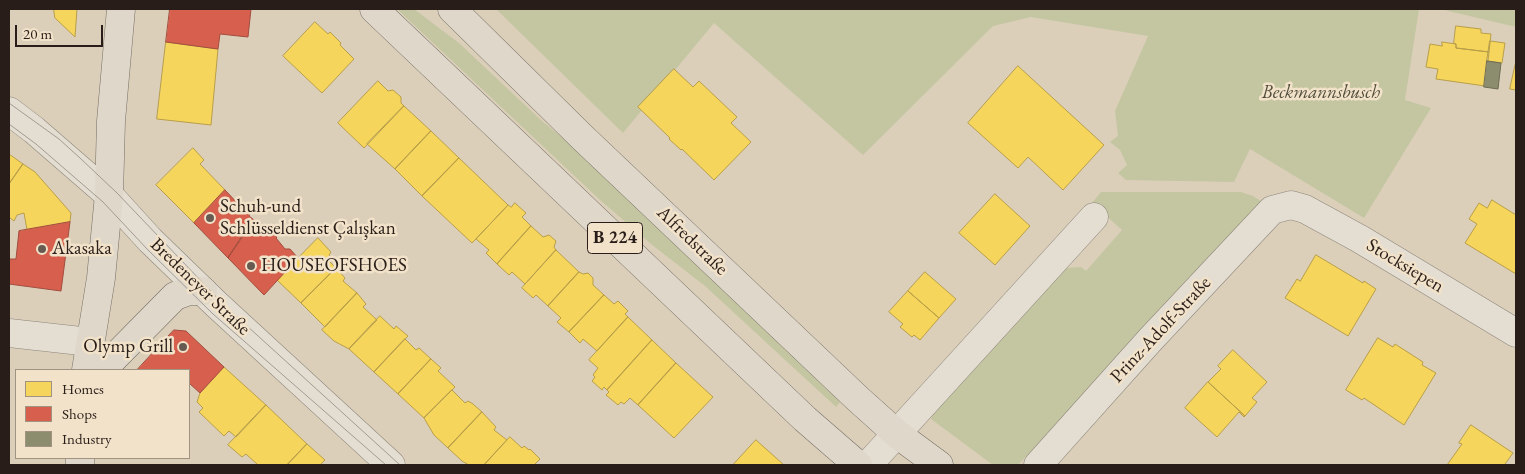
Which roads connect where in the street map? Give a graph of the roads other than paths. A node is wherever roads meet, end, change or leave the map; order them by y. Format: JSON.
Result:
{"nodes":[{"id":1,"x":121,"y":9,"type":"edge"},
{"id":2,"x":374,"y":9,"type":"edge"},
{"id":3,"x":452,"y":9,"type":"edge"},
{"id":4,"x":9,"y":111,"type":"edge"},
{"id":5,"x":109,"y":195,"type":"junction"},
{"id":6,"x":1291,"y":205,"type":"joint"},
{"id":7,"x":1094,"y":217,"type":"dead end"},
{"id":8,"x":203,"y":291,"type":"junction"},
{"id":9,"x":9,"y":333,"type":"edge"},
{"id":10,"x":1516,"y":333,"type":"edge"},
{"id":11,"x":90,"y":342,"type":"junction"},
{"id":12,"x":86,"y":369,"type":"edge"},
{"id":13,"x":103,"y":369,"type":"edge"},
{"id":14,"x":897,"y":434,"type":"junction"},
{"id":15,"x":391,"y":465,"type":"edge"},
{"id":16,"x":858,"y":465,"type":"edge"},
{"id":17,"x":868,"y":465,"type":"edge"},
{"id":18,"x":938,"y":465,"type":"edge"},
{"id":19,"x":1038,"y":465,"type":"edge"}],
"edges":[{"from":1,"to":5,"type":"main road"},
{"from":2,"to":16,"type":"main road","number":"B 224"},
{"from":3,"to":14,"type":"main road","name":"Alfredstraße","number":"B 224"},
{"from":4,"to":5,"type":"street","name":"Bredeneyer Straße"},
{"from":5,"to":8,"type":"street","name":"Bredeneyer Straße"},
{"from":5,"to":11,"type":"main road"},
{"from":6,"to":10,"type":"street","name":"Stocksiepen"},
{"from":6,"to":19,"type":"street","name":"Prinz-Adolf-Straße"},
{"from":7,"to":14,"type":"street"},
{"from":8,"to":13,"type":"main road"},
{"from":8,"to":15,"type":"street","name":"Bredeneyer Straße"},
{"from":9,"to":11,"type":"street"},
{"from":11,"to":12,"type":"main road"},
{"from":14,"to":17,"type":"street"},
{"from":14,"to":18,"type":"main road","name":"Alfredstraße","number":"B 224"}]}
